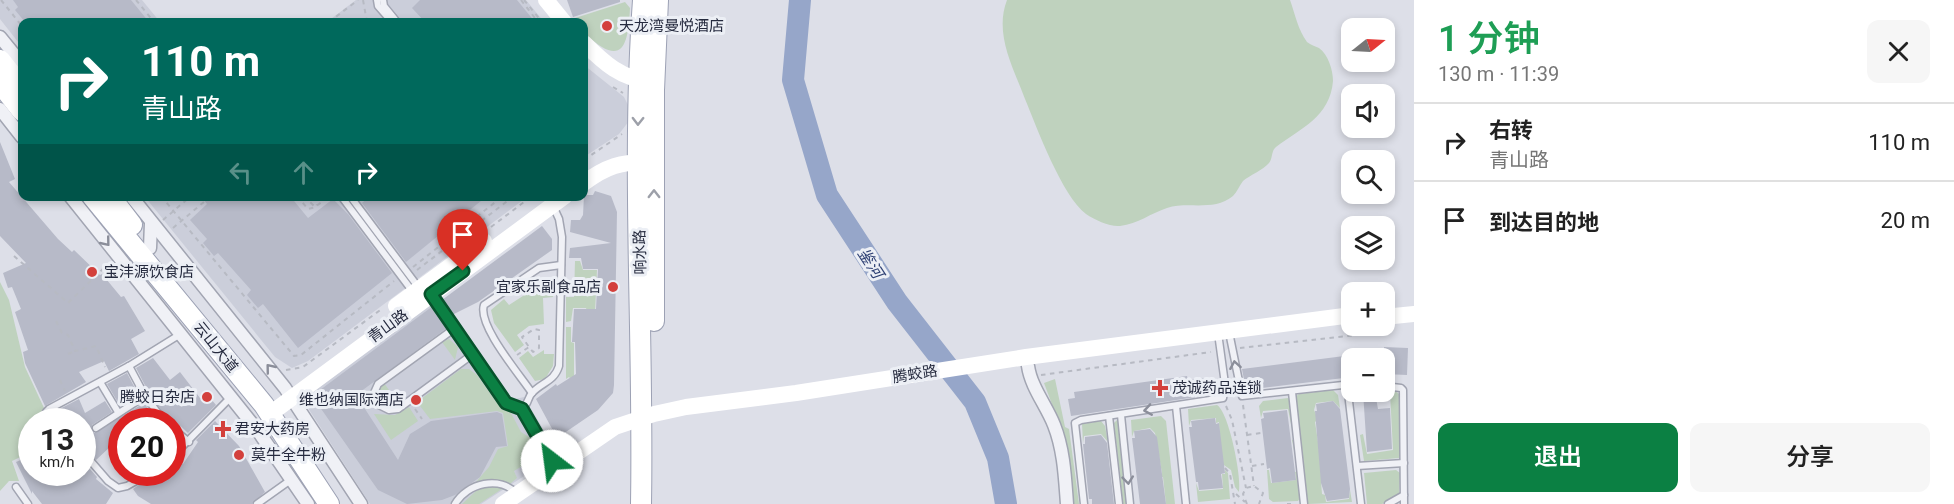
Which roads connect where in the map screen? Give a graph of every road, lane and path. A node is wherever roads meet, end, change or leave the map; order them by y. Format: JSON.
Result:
{"nodes":[{"id":1,"x":2,"y":0,"type":"edge"},
{"id":2,"x":136,"y":0,"type":"edge"},
{"id":3,"x":358,"y":0,"type":"edge"},
{"id":4,"x":363,"y":0,"type":"edge"},
{"id":5,"x":377,"y":0,"type":"edge"},
{"id":6,"x":383,"y":0,"type":"edge"},
{"id":7,"x":522,"y":0,"type":"edge"},
{"id":8,"x":533,"y":0,"type":"edge"},
{"id":9,"x":546,"y":0,"type":"edge"},
{"id":10,"x":644,"y":0,"type":"edge"},
{"id":11,"x":658,"y":0,"type":"edge"},
{"id":12,"x":151,"y":18,"type":"edge"},
{"id":13,"x":334,"y":18,"type":"edge"},
{"id":14,"x":366,"y":18,"type":"edge"},
{"id":15,"x":388,"y":18,"type":"edge"},
{"id":16,"x":394,"y":18,"type":"edge"},
{"id":17,"x":537,"y":18,"type":"edge"},
{"id":18,"x":548,"y":18,"type":"edge"},
{"id":19,"x":561,"y":18,"type":"edge"},
{"id":20,"x":18,"y":21,"type":"edge"},
{"id":21,"x":0,"y":37,"type":"edge"},
{"id":22,"x":588,"y":46,"type":"edge"},
{"id":23,"x":18,"y":59,"type":"edge"},
{"id":24,"x":0,"y":60,"type":"edge"},
{"id":25,"x":588,"y":60,"type":"edge"},
{"id":26,"x":0,"y":83,"type":"edge"},
{"id":27,"x":18,"y":83,"type":"edge"},
{"id":28,"x":612,"y":86,"type":"dead end"},
{"id":29,"x":643,"y":88,"type":"junction"},
{"id":30,"x":18,"y":106,"type":"edge"},
{"id":31,"x":0,"y":109,"type":"edge"},
{"id":32,"x":626,"y":131,"type":"dead end"},
{"id":33,"x":18,"y":132,"type":"edge"},
{"id":34,"x":646,"y":155,"type":"junction"},
{"id":35,"x":588,"y":157,"type":"edge"},
{"id":36,"x":588,"y":168,"type":"edge"},
{"id":37,"x":588,"y":180,"type":"edge"},
{"id":38,"x":74,"y":201,"type":"edge"},
{"id":39,"x":96,"y":201,"type":"edge"},
{"id":40,"x":114,"y":201,"type":"edge"},
{"id":41,"x":135,"y":201,"type":"edge"},
{"id":42,"x":165,"y":201,"type":"edge"},
{"id":43,"x":185,"y":201,"type":"edge"},
{"id":44,"x":205,"y":201,"type":"edge"},
{"id":45,"x":301,"y":201,"type":"edge"},
{"id":46,"x":307,"y":201,"type":"edge"},
{"id":47,"x":316,"y":201,"type":"edge"},
{"id":48,"x":324,"y":201,"type":"edge"},
{"id":49,"x":345,"y":201,"type":"edge"},
{"id":50,"x":354,"y":201,"type":"edge"},
{"id":51,"x":497,"y":201,"type":"edge"},
{"id":52,"x":507,"y":201,"type":"edge"},
{"id":53,"x":525,"y":201,"type":"edge"},
{"id":54,"x":551,"y":201,"type":"edge"},
{"id":55,"x":554,"y":201,"type":"edge"},
{"id":56,"x":318,"y":206,"type":"junction"},
{"id":57,"x":173,"y":211,"type":"junction"},
{"id":58,"x":181,"y":221,"type":"junction"},
{"id":59,"x":151,"y":223,"type":"junction"},
{"id":60,"x":165,"y":227,"type":"dead end"},
{"id":61,"x":485,"y":231,"type":"dead end"},
{"id":62,"x":168,"y":232,"type":"dead end"},
{"id":63,"x":150,"y":248,"type":"junction"},
{"id":64,"x":14,"y":256,"type":"dead end"},
{"id":65,"x":111,"y":261,"type":"dead end"},
{"id":66,"x":561,"y":265,"type":"junction"},
{"id":67,"x":404,"y":273,"type":"junction"},
{"id":68,"x":420,"y":288,"type":"junction"},
{"id":69,"x":391,"y":302,"type":"dead end"},
{"id":70,"x":1414,"y":307,"type":"edge"},
{"id":71,"x":1395,"y":309,"type":"edge"},
{"id":72,"x":1414,"y":314,"type":"edge"},
{"id":73,"x":1395,"y":316,"type":"edge"},
{"id":74,"x":1341,"y":317,"type":"edge"},
{"id":75,"x":56,"y":321,"type":"dead end"},
{"id":76,"x":1341,"y":322,"type":"edge"},
{"id":77,"x":455,"y":328,"type":"junction"},
{"id":78,"x":1224,"y":334,"type":"junction"},
{"id":79,"x":179,"y":335,"type":"junction"},
{"id":80,"x":212,"y":341,"type":"junction"},
{"id":81,"x":529,"y":347,"type":"junction"},
{"id":82,"x":75,"y":351,"type":"junction"},
{"id":83,"x":68,"y":354,"type":"dead end"},
{"id":84,"x":473,"y":354,"type":"junction"},
{"id":85,"x":510,"y":360,"type":"junction"},
{"id":86,"x":1003,"y":364,"type":"junction"},
{"id":87,"x":129,"y":366,"type":"junction"},
{"id":88,"x":1028,"y":366,"type":"junction"},
{"id":89,"x":282,"y":368,"type":"dead end"},
{"id":90,"x":211,"y":374,"type":"junction"},
{"id":91,"x":109,"y":377,"type":"junction"},
{"id":92,"x":100,"y":382,"type":"junction"},
{"id":93,"x":1341,"y":385,"type":"edge"},
{"id":94,"x":1395,"y":387,"type":"edge"},
{"id":95,"x":1292,"y":392,"type":"junction"},
{"id":96,"x":532,"y":393,"type":"junction"},
{"id":97,"x":145,"y":396,"type":"junction"},
{"id":98,"x":1245,"y":397,"type":"junction"},
{"id":99,"x":230,"y":398,"type":"junction"},
{"id":100,"x":1223,"y":398,"type":"junction"},
{"id":101,"x":410,"y":400,"type":"junction"},
{"id":102,"x":277,"y":401,"type":"junction"},
{"id":103,"x":1351,"y":402,"type":"edge"},
{"id":104,"x":1176,"y":406,"type":"junction"},
{"id":105,"x":51,"y":408,"type":"edge"},
{"id":106,"x":116,"y":408,"type":"edge"},
{"id":107,"x":125,"y":408,"type":"edge"},
{"id":108,"x":154,"y":408,"type":"edge"},
{"id":109,"x":522,"y":409,"type":"junction"},
{"id":110,"x":1121,"y":415,"type":"junction"},
{"id":111,"x":1109,"y":416,"type":"junction"},
{"id":112,"x":108,"y":419,"type":"edge"},
{"id":113,"x":422,"y":419,"type":"dead end"},
{"id":114,"x":648,"y":420,"type":"junction"},
{"id":115,"x":96,"y":428,"type":"dead end"},
{"id":116,"x":1262,"y":433,"type":"dead end"},
{"id":117,"x":1247,"y":435,"type":"junction"},
{"id":118,"x":186,"y":440,"type":"edge"},
{"id":119,"x":189,"y":442,"type":"junction"},
{"id":120,"x":186,"y":445,"type":"edge"},
{"id":121,"x":1404,"y":463,"type":"junction"},
{"id":122,"x":1264,"y":464,"type":"dead end"},
{"id":123,"x":1251,"y":466,"type":"junction"},
{"id":124,"x":1357,"y":466,"type":"junction"},
{"id":125,"x":96,"y":467,"type":"edge"},
{"id":126,"x":556,"y":467,"type":"junction"},
{"id":127,"x":1225,"y":468,"type":"dead end"},
{"id":128,"x":292,"y":479,"type":"junction"},
{"id":129,"x":108,"y":481,"type":"edge"},
{"id":130,"x":1254,"y":486,"type":"junction"},
{"id":131,"x":16,"y":487,"type":"dead end"},
{"id":132,"x":1246,"y":488,"type":"junction"},
{"id":133,"x":1234,"y":492,"type":"junction"},
{"id":134,"x":1404,"y":495,"type":"junction"},
{"id":135,"x":513,"y":501,"type":"edge"},
{"id":136,"x":1247,"y":503,"type":"edge"},
{"id":137,"x":27,"y":504,"type":"edge"},
{"id":138,"x":257,"y":504,"type":"edge"},
{"id":139,"x":308,"y":504,"type":"edge"},
{"id":140,"x":329,"y":504,"type":"edge"},
{"id":141,"x":344,"y":504,"type":"edge"},
{"id":142,"x":361,"y":504,"type":"edge"},
{"id":143,"x":455,"y":504,"type":"edge"},
{"id":144,"x":641,"y":504,"type":"edge"},
{"id":145,"x":654,"y":504,"type":"edge"},
{"id":146,"x":1067,"y":504,"type":"edge"},
{"id":147,"x":1084,"y":504,"type":"edge"},
{"id":148,"x":1119,"y":504,"type":"edge"},
{"id":149,"x":1130,"y":504,"type":"edge"},
{"id":150,"x":1186,"y":504,"type":"edge"},
{"id":151,"x":1235,"y":504,"type":"edge"},
{"id":152,"x":1259,"y":504,"type":"edge"},
{"id":153,"x":1304,"y":504,"type":"edge"},
{"id":154,"x":1361,"y":504,"type":"edge"},
{"id":155,"x":1388,"y":504,"type":"edge"},
{"id":156,"x":1404,"y":504,"type":"edge"}],
"edges":[{"from":1,"to":20,"type":"path"},
{"from":2,"to":12,"type":"path"},
{"from":3,"to":13,"type":"path"},
{"from":4,"to":14,"type":"path"},
{"from":5,"to":15,"type":"lane"},
{"from":6,"to":16,"type":"lane"},
{"from":7,"to":17,"type":"path"},
{"from":8,"to":18,"type":"main road"},
{"from":9,"to":19,"type":"main road"},
{"from":10,"to":29,"type":"main road","name":"响水路"},
{"from":11,"to":29,"type":"main road","name":"响水路"},
{"from":21,"to":23,"type":"street"},
{"from":22,"to":29,"type":"main road"},
{"from":24,"to":27,"type":"main road"},
{"from":25,"to":29,"type":"main road"},
{"from":26,"to":30,"type":"main road"},
{"from":28,"to":29,"type":"path"},
{"from":29,"to":34,"type":"main road","name":"响水路"},
{"from":31,"to":33,"type":"street"},
{"from":32,"to":35,"type":"path"},
{"from":34,"to":36,"type":"main road"},
{"from":34,"to":37,"type":"main road"},
{"from":34,"to":114,"type":"main road","name":"响水路"},
{"from":38,"to":79,"type":"street","one_way":true},
{"from":39,"to":80,"type":"main road","name":"云山大道"},
{"from":40,"to":63,"type":"main road","name":"云山大道"},
{"from":41,"to":59,"type":"street"},
{"from":42,"to":57,"type":"path"},
{"from":43,"to":57,"type":"path"},
{"from":44,"to":58,"type":"path"},
{"from":45,"to":56,"type":"path"},
{"from":46,"to":56,"type":"path"},
{"from":47,"to":56,"type":"path"},
{"from":48,"to":56,"type":"path"},
{"from":49,"to":67,"type":"lane"},
{"from":50,"to":67,"type":"lane"},
{"from":51,"to":67,"type":"path"},
{"from":52,"to":68,"type":"path"},
{"from":53,"to":61,"type":"path"},
{"from":54,"to":68,"type":"main road","name":"青山路"},
{"from":55,"to":66,"type":"lane"},
{"from":57,"to":58,"type":"path"},
{"from":57,"to":60,"type":"path"},
{"from":58,"to":62,"type":"path"},
{"from":58,"to":67,"type":"path"},
{"from":59,"to":63,"type":"street"},
{"from":102,"to":59,"type":"street","one_way":true},
{"from":63,"to":102,"type":"main road","name":"云山大道"},
{"from":64,"to":65,"type":"path"},
{"from":66,"to":85,"type":"lane"},
{"from":66,"to":96,"type":"lane"},
{"from":67,"to":68,"type":"lane"},
{"from":68,"to":77,"type":"lane"},
{"from":68,"to":102,"type":"main road","name":"青山路"},
{"from":69,"to":89,"type":"path"},
{"from":70,"to":71,"type":"main road"},
{"from":72,"to":73,"type":"main road"},
{"from":74,"to":78,"type":"main road","name":"腾蛟路"},
{"from":75,"to":82,"type":"path"},
{"from":76,"to":78,"type":"main road","name":"腾蛟路"},
{"from":77,"to":84,"type":"lane"},
{"from":77,"to":101,"type":"lane"},
{"from":78,"to":86,"type":"main road","name":"腾蛟路"},
{"from":78,"to":88,"type":"main road","name":"腾蛟路"},
{"from":98,"to":78,"type":"lane","one_way":true},
{"from":78,"to":100,"type":"lane"},
{"from":79,"to":87,"type":"lane"},
{"from":79,"to":90,"type":"street"},
{"from":80,"to":90,"type":"street"},
{"from":80,"to":102,"type":"main road","name":"云山大道"},
{"from":81,"to":81,"type":"path"},
{"from":81,"to":85,"type":"path"},
{"from":82,"to":83,"type":"path"},
{"from":82,"to":91,"type":"path"},
{"from":84,"to":101,"type":"lane"},
{"from":84,"to":109,"type":"lane"},
{"from":85,"to":96,"type":"lane"},
{"from":86,"to":88,"type":"main road","name":"腾蛟路"},
{"from":86,"to":114,"type":"main road","name":"腾蛟路"},
{"from":87,"to":91,"type":"lane"},
{"from":87,"to":97,"type":"lane"},
{"from":88,"to":146,"type":"street"},
{"from":90,"to":99,"type":"street"},
{"from":91,"to":92,"type":"lane"},
{"from":92,"to":105,"type":"lane"},
{"from":92,"to":106,"type":"lane"},
{"from":93,"to":95,"type":"lane"},
{"from":94,"to":121,"type":"lane"},
{"from":95,"to":98,"type":"lane"},
{"from":95,"to":153,"type":"lane"},
{"from":96,"to":109,"type":"lane"},
{"from":97,"to":107,"type":"lane"},
{"from":97,"to":108,"type":"lane"},
{"from":98,"to":117,"type":"path"},
{"from":99,"to":119,"type":"lane"},
{"from":99,"to":128,"type":"street"},
{"from":100,"to":104,"type":"lane"},
{"from":100,"to":132,"type":"path"},
{"from":101,"to":113,"type":"path"},
{"from":102,"to":140,"type":"main road","name":"云山大道"},
{"from":102,"to":141,"type":"main road","name":"云山大道"},
{"from":102,"to":142,"type":"street"},
{"from":103,"to":124,"type":"lane"},
{"from":104,"to":110,"type":"lane","one_way":true},
{"from":104,"to":150,"type":"lane"},
{"from":109,"to":126,"type":"lane"},
{"from":110,"to":111,"type":"lane"},
{"from":110,"to":149,"type":"lane","one_way":true},
{"from":111,"to":147,"type":"lane"},
{"from":111,"to":148,"type":"lane"},
{"from":112,"to":115,"type":"lane"},
{"from":114,"to":126,"type":"main road","name":"腾蛟路"},
{"from":114,"to":135,"type":"main road","name":"腾蛟路"},
{"from":114,"to":144,"type":"main road","name":"响水路"},
{"from":114,"to":145,"type":"main road","name":"响水路"},
{"from":116,"to":117,"type":"path"},
{"from":117,"to":123,"type":"path"},
{"from":118,"to":119,"type":"lane"},
{"from":119,"to":120,"type":"lane"},
{"from":121,"to":124,"type":"lane"},
{"from":121,"to":134,"type":"lane"},
{"from":122,"to":123,"type":"path"},
{"from":123,"to":130,"type":"path"},
{"from":124,"to":154,"type":"lane"},
{"from":125,"to":129,"type":"lane"},
{"from":126,"to":135,"type":"main road","name":"腾蛟路"},
{"from":127,"to":133,"type":"path"},
{"from":128,"to":138,"type":"lane"},
{"from":128,"to":139,"type":"street"},
{"from":130,"to":132,"type":"path"},
{"from":130,"to":152,"type":"path"},
{"from":131,"to":137,"type":"lane"},
{"from":132,"to":136,"type":"path"},
{"from":133,"to":136,"type":"path"},
{"from":133,"to":151,"type":"path"},
{"from":134,"to":155,"type":"lane"},
{"from":134,"to":156,"type":"lane"},
{"from":135,"to":143,"type":"lane"}]}
